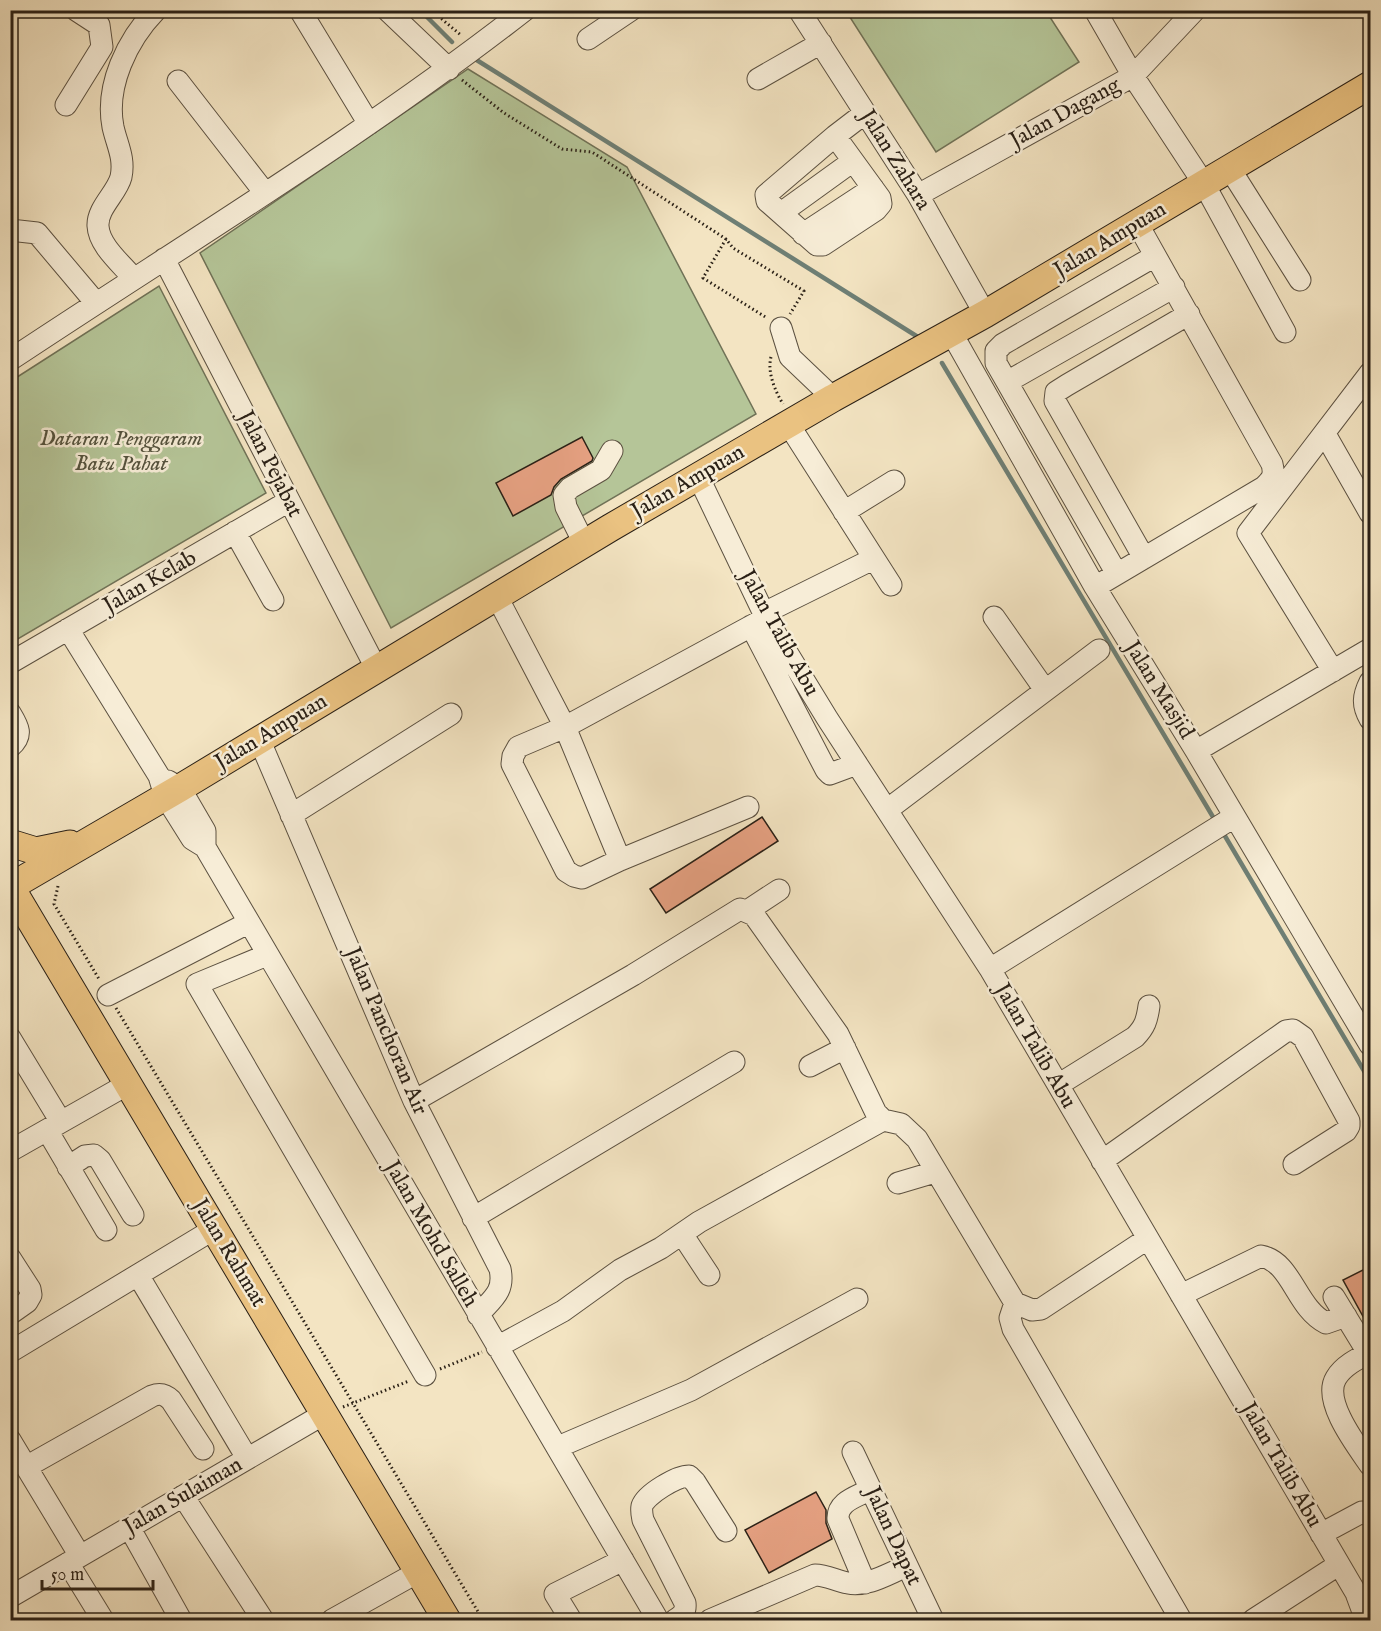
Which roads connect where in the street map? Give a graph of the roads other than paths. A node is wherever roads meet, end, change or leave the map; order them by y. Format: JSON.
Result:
{"nodes":[{"id":1,"x":76,"y":10,"type":"edge"},
{"id":2,"x":156,"y":10,"type":"edge"},
{"id":3,"x":300,"y":10,"type":"edge"},
{"id":4,"x":387,"y":10,"type":"edge"},
{"id":5,"x":525,"y":10,"type":"edge"},
{"id":6,"x":631,"y":10,"type":"edge"},
{"id":7,"x":799,"y":10,"type":"edge"},
{"id":8,"x":1095,"y":10,"type":"edge"},
{"id":9,"x":1195,"y":10,"type":"edge"},
{"id":10,"x":588,"y":39,"type":"dead end"},
{"id":11,"x":821,"y":44,"type":"junction"},
{"id":12,"x":449,"y":69,"type":"junction"},
{"id":13,"x":1133,"y":76,"type":"junction"},
{"id":14,"x":758,"y":79,"type":"dead end"},
{"id":15,"x":178,"y":81,"type":"dead end"},
{"id":16,"x":1371,"y":85,"type":"edge"},
{"id":17,"x":66,"y":105,"type":"dead end"},
{"id":18,"x":866,"y":113,"type":"junction"},
{"id":19,"x":369,"y":124,"type":"junction"},
{"id":20,"x":835,"y":136,"type":"junction"},
{"id":21,"x":853,"y":161,"type":"junction"},
{"id":22,"x":1230,"y":169,"type":"junction"},
{"id":23,"x":1204,"y":184,"type":"junction"},
{"id":24,"x":265,"y":193,"type":"junction"},
{"id":25,"x":918,"y":195,"type":"junction"},
{"id":26,"x":781,"y":213,"type":"junction"},
{"id":27,"x":1137,"y":223,"type":"junction"},
{"id":28,"x":10,"y":230,"type":"edge"},
{"id":29,"x":1155,"y":256,"type":"junction"},
{"id":30,"x":164,"y":259,"type":"junction"},
{"id":31,"x":134,"y":279,"type":"junction"},
{"id":32,"x":1300,"y":279,"type":"dead end"},
{"id":33,"x":1174,"y":287,"type":"junction"},
{"id":34,"x":96,"y":303,"type":"junction"},
{"id":35,"x":985,"y":314,"type":"junction"},
{"id":36,"x":1189,"y":314,"type":"junction"},
{"id":37,"x":781,"y":328,"type":"road end"},
{"id":38,"x":951,"y":332,"type":"junction"},
{"id":39,"x":1285,"y":332,"type":"dead end"},
{"id":40,"x":10,"y":360,"type":"edge"},
{"id":41,"x":1370,"y":377,"type":"edge"},
{"id":42,"x":1007,"y":382,"type":"junction"},
{"id":43,"x":833,"y":398,"type":"junction"},
{"id":44,"x":792,"y":423,"type":"junction"},
{"id":45,"x":1325,"y":434,"type":"junction"},
{"id":46,"x":612,"y":452,"type":"dead end"},
{"id":47,"x":698,"y":476,"type":"junction"},
{"id":48,"x":894,"y":481,"type":"dead end"},
{"id":49,"x":289,"y":501,"type":"junction"},
{"id":50,"x":844,"y":512,"type":"junction"},
{"id":51,"x":1371,"y":513,"type":"edge"},
{"id":52,"x":235,"y":532,"type":"junction"},
{"id":53,"x":584,"y":543,"type":"junction"},
{"id":54,"x":1144,"y":558,"type":"junction"},
{"id":55,"x":873,"y":559,"type":"junction"},
{"id":56,"x":1117,"y":574,"type":"junction"},
{"id":57,"x":891,"y":585,"type":"dead end"},
{"id":58,"x":1095,"y":587,"type":"junction"},
{"id":59,"x":496,"y":595,"type":"junction"},
{"id":60,"x":273,"y":600,"type":"dead end"},
{"id":61,"x":994,"y":617,"type":"dead end"},
{"id":62,"x":760,"y":619,"type":"junction"},
{"id":63,"x":68,"y":629,"type":"junction"},
{"id":64,"x":1371,"y":649,"type":"edge"},
{"id":65,"x":1099,"y":650,"type":"dead end"},
{"id":66,"x":10,"y":663,"type":"edge"},
{"id":67,"x":376,"y":668,"type":"junction"},
{"id":68,"x":1333,"y":671,"type":"junction"},
{"id":69,"x":1371,"y":682,"type":"edge"},
{"id":70,"x":1045,"y":690,"type":"junction"},
{"id":71,"x":10,"y":713,"type":"edge"},
{"id":72,"x":450,"y":714,"type":"dead end"},
{"id":73,"x":1371,"y":719,"type":"edge"},
{"id":74,"x":565,"y":727,"type":"junction"},
{"id":75,"x":259,"y":739,"type":"junction"},
{"id":76,"x":10,"y":747,"type":"edge"},
{"id":77,"x":1196,"y":751,"type":"junction"},
{"id":78,"x":857,"y":764,"type":"junction"},
{"id":79,"x":168,"y":787,"type":"junction"},
{"id":80,"x":748,"y":807,"type":"dead end"},
{"id":81,"x":887,"y":810,"type":"junction"},
{"id":82,"x":291,"y":815,"type":"junction"},
{"id":83,"x":1222,"y":826,"type":"junction"},
{"id":84,"x":87,"y":840,"type":"junction"},
{"id":85,"x":10,"y":843,"type":"edge"},
{"id":86,"x":620,"y":860,"type":"junction"},
{"id":87,"x":11,"y":886,"type":"edge"},
{"id":88,"x":779,"y":890,"type":"dead end"},
{"id":89,"x":747,"y":911,"type":"junction"},
{"id":90,"x":248,"y":922,"type":"junction"},
{"id":91,"x":267,"y":955,"type":"junction"},
{"id":92,"x":990,"y":969,"type":"junction"},
{"id":93,"x":108,"y":995,"type":"road end"},
{"id":94,"x":1149,"y":1006,"type":"dead end"},
{"id":95,"x":10,"y":1038,"type":"edge"},
{"id":96,"x":1371,"y":1045,"type":"edge"},
{"id":97,"x":845,"y":1048,"type":"junction"},
{"id":98,"x":734,"y":1062,"type":"dead end"},
{"id":99,"x":810,"y":1066,"type":"dead end"},
{"id":100,"x":128,"y":1084,"type":"junction"},
{"id":101,"x":1058,"y":1084,"type":"junction"},
{"id":102,"x":414,"y":1101,"type":"junction"},
{"id":103,"x":883,"y":1120,"type":"junction"},
{"id":104,"x":54,"y":1126,"type":"junction"},
{"id":105,"x":10,"y":1151,"type":"edge"},
{"id":106,"x":1102,"y":1161,"type":"junction"},
{"id":107,"x":1294,"y":1164,"type":"dead end"},
{"id":108,"x":68,"y":1167,"type":"junction"},
{"id":109,"x":935,"y":1172,"type":"junction"},
{"id":110,"x":898,"y":1184,"type":"dead end"},
{"id":111,"x":133,"y":1215,"type":"dead end"},
{"id":112,"x":473,"y":1218,"type":"junction"},
{"id":113,"x":214,"y":1229,"type":"junction"},
{"id":114,"x":106,"y":1230,"type":"dead end"},
{"id":115,"x":682,"y":1234,"type":"junction"},
{"id":116,"x":1148,"y":1239,"type":"junction"},
{"id":117,"x":10,"y":1258,"type":"edge"},
{"id":118,"x":138,"y":1275,"type":"junction"},
{"id":119,"x":709,"y":1275,"type":"dead end"},
{"id":120,"x":1181,"y":1296,"type":"junction"},
{"id":121,"x":1334,"y":1297,"type":"dead end"},
{"id":122,"x":857,"y":1299,"type":"dead end"},
{"id":123,"x":1015,"y":1303,"type":"junction"},
{"id":124,"x":10,"y":1314,"type":"edge"},
{"id":125,"x":478,"y":1315,"type":"junction"},
{"id":126,"x":1346,"y":1316,"type":"junction"},
{"id":127,"x":14,"y":1344,"type":"edge"},
{"id":128,"x":497,"y":1347,"type":"junction"},
{"id":129,"x":1370,"y":1354,"type":"edge"},
{"id":130,"x":425,"y":1375,"type":"dead end"},
{"id":131,"x":324,"y":1414,"type":"junction"},
{"id":132,"x":10,"y":1440,"type":"edge"},
{"id":133,"x":558,"y":1447,"type":"junction"},
{"id":134,"x":202,"y":1449,"type":"dead end"},
{"id":135,"x":854,"y":1452,"type":"dead end"},
{"id":136,"x":247,"y":1458,"type":"junction"},
{"id":137,"x":1371,"y":1465,"type":"edge"},
{"id":138,"x":27,"y":1467,"type":"junction"},
{"id":139,"x":871,"y":1489,"type":"junction"},
{"id":140,"x":183,"y":1496,"type":"junction"},
{"id":141,"x":1370,"y":1513,"type":"edge"},
{"id":142,"x":129,"y":1527,"type":"junction"},
{"id":143,"x":726,"y":1531,"type":"dead end"},
{"id":144,"x":1321,"y":1534,"type":"junction"},
{"id":145,"x":74,"y":1559,"type":"junction"},
{"id":146,"x":623,"y":1560,"type":"junction"},
{"id":147,"x":1338,"y":1565,"type":"junction"},
{"id":148,"x":907,"y":1566,"type":"junction"},
{"id":149,"x":418,"y":1572,"type":"junction"},
{"id":150,"x":866,"y":1583,"type":"junction"},
{"id":151,"x":10,"y":1597,"type":"edge"},
{"id":152,"x":103,"y":1620,"type":"edge"},
{"id":153,"x":181,"y":1620,"type":"edge"},
{"id":154,"x":263,"y":1620,"type":"edge"},
{"id":155,"x":332,"y":1620,"type":"edge"},
{"id":156,"x":447,"y":1620,"type":"edge"},
{"id":157,"x":571,"y":1620,"type":"edge"},
{"id":158,"x":658,"y":1620,"type":"edge"},
{"id":159,"x":675,"y":1620,"type":"edge"},
{"id":160,"x":710,"y":1620,"type":"edge"},
{"id":161,"x":933,"y":1620,"type":"edge"},
{"id":162,"x":1181,"y":1620,"type":"edge"},
{"id":163,"x":1253,"y":1620,"type":"edge"},
{"id":164,"x":1365,"y":1620,"type":"edge"}],
"edges":[{"from":1,"to":17,"type":"street"},
{"from":2,"to":31,"type":"street"},
{"from":3,"to":19,"type":"street"},
{"from":4,"to":12,"type":"street"},
{"from":5,"to":12,"type":"street"},
{"from":6,"to":10,"type":"street"},
{"from":7,"to":11,"type":"street","name":"Jalan Zahara"},
{"from":8,"to":13,"type":"street"},
{"from":9,"to":13,"type":"street","name":"Jalan Dagang"},
{"from":11,"to":14,"type":"street"},
{"from":11,"to":18,"type":"street","name":"Jalan Zahara"},
{"from":12,"to":19,"type":"street"},
{"from":13,"to":23,"type":"street"},
{"from":13,"to":25,"type":"street","name":"Jalan Dagang"},
{"from":15,"to":24,"type":"street"},
{"from":16,"to":22,"type":"main road","name":"Jalan Ampuan"},
{"from":18,"to":20,"type":"street"},
{"from":18,"to":25,"type":"street","name":"Jalan Zahara"},
{"from":19,"to":24,"type":"street"},
{"from":20,"to":21,"type":"street"},
{"from":20,"to":26,"type":"street"},
{"from":21,"to":26,"type":"street"},
{"from":21,"to":26,"type":"street"},
{"from":22,"to":23,"type":"main road","name":"Jalan Ampuan"},
{"from":22,"to":32,"type":"street"},
{"from":23,"to":27,"type":"main road","name":"Jalan Ampuan"},
{"from":23,"to":39,"type":"street"},
{"from":24,"to":30,"type":"street"},
{"from":25,"to":35,"type":"street","name":"Jalan Zahara"},
{"from":27,"to":29,"type":"street"},
{"from":27,"to":35,"type":"main road","name":"Jalan Ampuan"},
{"from":28,"to":34,"type":"street"},
{"from":29,"to":33,"type":"street"},
{"from":29,"to":42,"type":"street"},
{"from":30,"to":31,"type":"street"},
{"from":30,"to":49,"type":"street","name":"Jalan Pejabat"},
{"from":31,"to":34,"type":"street"},
{"from":33,"to":36,"type":"street"},
{"from":33,"to":42,"type":"street"},
{"from":34,"to":40,"type":"street"},
{"from":35,"to":38,"type":"main road","name":"Jalan Ampuan"},
{"from":36,"to":54,"type":"street"},
{"from":36,"to":54,"type":"street"},
{"from":37,"to":43,"type":"street"},
{"from":38,"to":43,"type":"main road","name":"Jalan Ampuan"},
{"from":38,"to":58,"type":"street","name":"Jalan Masjid"},
{"from":41,"to":45,"type":"street"},
{"from":42,"to":56,"type":"street"},
{"from":43,"to":44,"type":"main road","name":"Jalan Ampuan"},
{"from":44,"to":47,"type":"main road","name":"Jalan Ampuan"},
{"from":44,"to":50,"type":"street"},
{"from":45,"to":51,"type":"street"},
{"from":45,"to":68,"type":"street"},
{"from":46,"to":53,"type":"street"},
{"from":47,"to":53,"type":"main road","name":"Jalan Ampuan"},
{"from":47,"to":62,"type":"street","name":"Jalan Talib Abu"},
{"from":48,"to":50,"type":"street"},
{"from":49,"to":52,"type":"street","name":"Jalan Kelab"},
{"from":49,"to":67,"type":"street","name":"Jalan Pejabat"},
{"from":50,"to":55,"type":"street"},
{"from":52,"to":60,"type":"street"},
{"from":52,"to":63,"type":"street","name":"Jalan Kelab"},
{"from":53,"to":59,"type":"main road","name":"Jalan Ampuan"},
{"from":54,"to":56,"type":"street"},
{"from":55,"to":57,"type":"street"},
{"from":55,"to":62,"type":"street"},
{"from":56,"to":58,"type":"street"},
{"from":58,"to":77,"type":"street","name":"Jalan Masjid"},
{"from":59,"to":67,"type":"main road","name":"Jalan Ampuan"},
{"from":59,"to":74,"type":"street"},
{"from":61,"to":70,"type":"street"},
{"from":62,"to":74,"type":"street"},
{"from":62,"to":78,"type":"street","name":"Jalan Talib Abu"},
{"from":62,"to":78,"type":"street"},
{"from":63,"to":66,"type":"street","name":"Jalan Kelab"},
{"from":63,"to":79,"type":"street","name":"Jalan Mohd Salleh"},
{"from":64,"to":68,"type":"street"},
{"from":65,"to":70,"type":"street"},
{"from":67,"to":75,"type":"main road","name":"Jalan Ampuan"},
{"from":68,"to":77,"type":"street"},
{"from":69,"to":73,"type":"street"},
{"from":70,"to":81,"type":"street"},
{"from":71,"to":76,"type":"street"},
{"from":72,"to":82,"type":"street"},
{"from":74,"to":86,"type":"street"},
{"from":74,"to":86,"type":"street"},
{"from":75,"to":79,"type":"main road","name":"Jalan Ampuan"},
{"from":75,"to":82,"type":"street","name":"Jalan Panchoran Air"},
{"from":77,"to":83,"type":"street","name":"Jalan Masjid"},
{"from":78,"to":81,"type":"street","name":"Jalan Talib Abu"},
{"from":79,"to":84,"type":"main road","name":"Jalan Ampuan"},
{"from":79,"to":90,"type":"street","name":"Jalan Mohd Salleh"},
{"from":80,"to":86,"type":"street"},
{"from":81,"to":92,"type":"street","name":"Jalan Talib Abu"},
{"from":82,"to":102,"type":"street","name":"Jalan Panchoran Air"},
{"from":83,"to":92,"type":"street"},
{"from":83,"to":96,"type":"street","name":"Jalan Masjid"},
{"from":84,"to":85,"type":"main road"},
{"from":84,"to":87,"type":"main road","name":"Jalan Ampuan"},
{"from":87,"to":100,"type":"main road","name":"Jalan Rahmat"},
{"from":88,"to":89,"type":"street"},
{"from":89,"to":97,"type":"street"},
{"from":89,"to":102,"type":"street"},
{"from":90,"to":91,"type":"street","name":"Jalan Mohd Salleh"},
{"from":90,"to":93,"type":"street"},
{"from":91,"to":125,"type":"street","name":"Jalan Mohd Salleh"},
{"from":91,"to":130,"type":"street"},
{"from":92,"to":101,"type":"street","name":"Jalan Talib Abu"},
{"from":94,"to":101,"type":"street"},
{"from":95,"to":104,"type":"street"},
{"from":97,"to":99,"type":"street"},
{"from":97,"to":103,"type":"street"},
{"from":98,"to":112,"type":"street"},
{"from":100,"to":104,"type":"street"},
{"from":100,"to":113,"type":"main road","name":"Jalan Rahmat"},
{"from":101,"to":106,"type":"street","name":"Jalan Talib Abu"},
{"from":102,"to":112,"type":"street","name":"Jalan Panchoran Air"},
{"from":103,"to":109,"type":"street"},
{"from":103,"to":115,"type":"street"},
{"from":104,"to":105,"type":"street"},
{"from":104,"to":108,"type":"street"},
{"from":106,"to":107,"type":"street"},
{"from":106,"to":116,"type":"street","name":"Jalan Talib Abu"},
{"from":108,"to":111,"type":"street"},
{"from":108,"to":114,"type":"street"},
{"from":109,"to":110,"type":"street"},
{"from":109,"to":123,"type":"street"},
{"from":112,"to":125,"type":"street","name":"Jalan Panchoran Air"},
{"from":113,"to":118,"type":"street"},
{"from":113,"to":131,"type":"main road","name":"Jalan Rahmat"},
{"from":115,"to":119,"type":"street"},
{"from":115,"to":128,"type":"street"},
{"from":116,"to":120,"type":"street","name":"Jalan Talib Abu"},
{"from":116,"to":123,"type":"street"},
{"from":117,"to":124,"type":"street"},
{"from":118,"to":127,"type":"street"},
{"from":118,"to":136,"type":"street"},
{"from":120,"to":126,"type":"street"},
{"from":120,"to":144,"type":"street","name":"Jalan Talib Abu"},
{"from":121,"to":126,"type":"street"},
{"from":122,"to":133,"type":"street"},
{"from":123,"to":162,"type":"street"},
{"from":125,"to":128,"type":"street","name":"Jalan Mohd Salleh"},
{"from":126,"to":129,"type":"street"},
{"from":128,"to":133,"type":"street","name":"Jalan Mohd Salleh"},
{"from":129,"to":137,"type":"street"},
{"from":131,"to":136,"type":"street","name":"Jalan Sulaiman"},
{"from":131,"to":149,"type":"main road","name":"Jalan Rahmat"},
{"from":132,"to":138,"type":"street"},
{"from":133,"to":146,"type":"street","name":"Jalan Mohd Salleh"},
{"from":134,"to":138,"type":"street"},
{"from":135,"to":139,"type":"street","name":"Jalan Dapat"},
{"from":136,"to":140,"type":"street","name":"Jalan Sulaiman"},
{"from":138,"to":145,"type":"street"},
{"from":139,"to":148,"type":"street","name":"Jalan Dapat"},
{"from":139,"to":150,"type":"street"},
{"from":140,"to":142,"type":"street","name":"Jalan Sulaiman"},
{"from":140,"to":154,"type":"street"},
{"from":141,"to":144,"type":"street"},
{"from":142,"to":145,"type":"street","name":"Jalan Sulaiman"},
{"from":142,"to":153,"type":"street"},
{"from":143,"to":159,"type":"street"},
{"from":144,"to":147,"type":"street","name":"Jalan Talib Abu"},
{"from":145,"to":151,"type":"street","name":"Jalan Sulaiman"},
{"from":145,"to":152,"type":"street"},
{"from":146,"to":157,"type":"street"},
{"from":146,"to":158,"type":"street","name":"Jalan Mohd Salleh"},
{"from":147,"to":163,"type":"street"},
{"from":147,"to":164,"type":"street","name":"Jalan Talib Abu"},
{"from":148,"to":150,"type":"street"},
{"from":148,"to":161,"type":"street","name":"Jalan Dapat"},
{"from":149,"to":155,"type":"street"},
{"from":149,"to":156,"type":"main road","name":"Jalan Rahmat"},
{"from":150,"to":160,"type":"street"}]}
